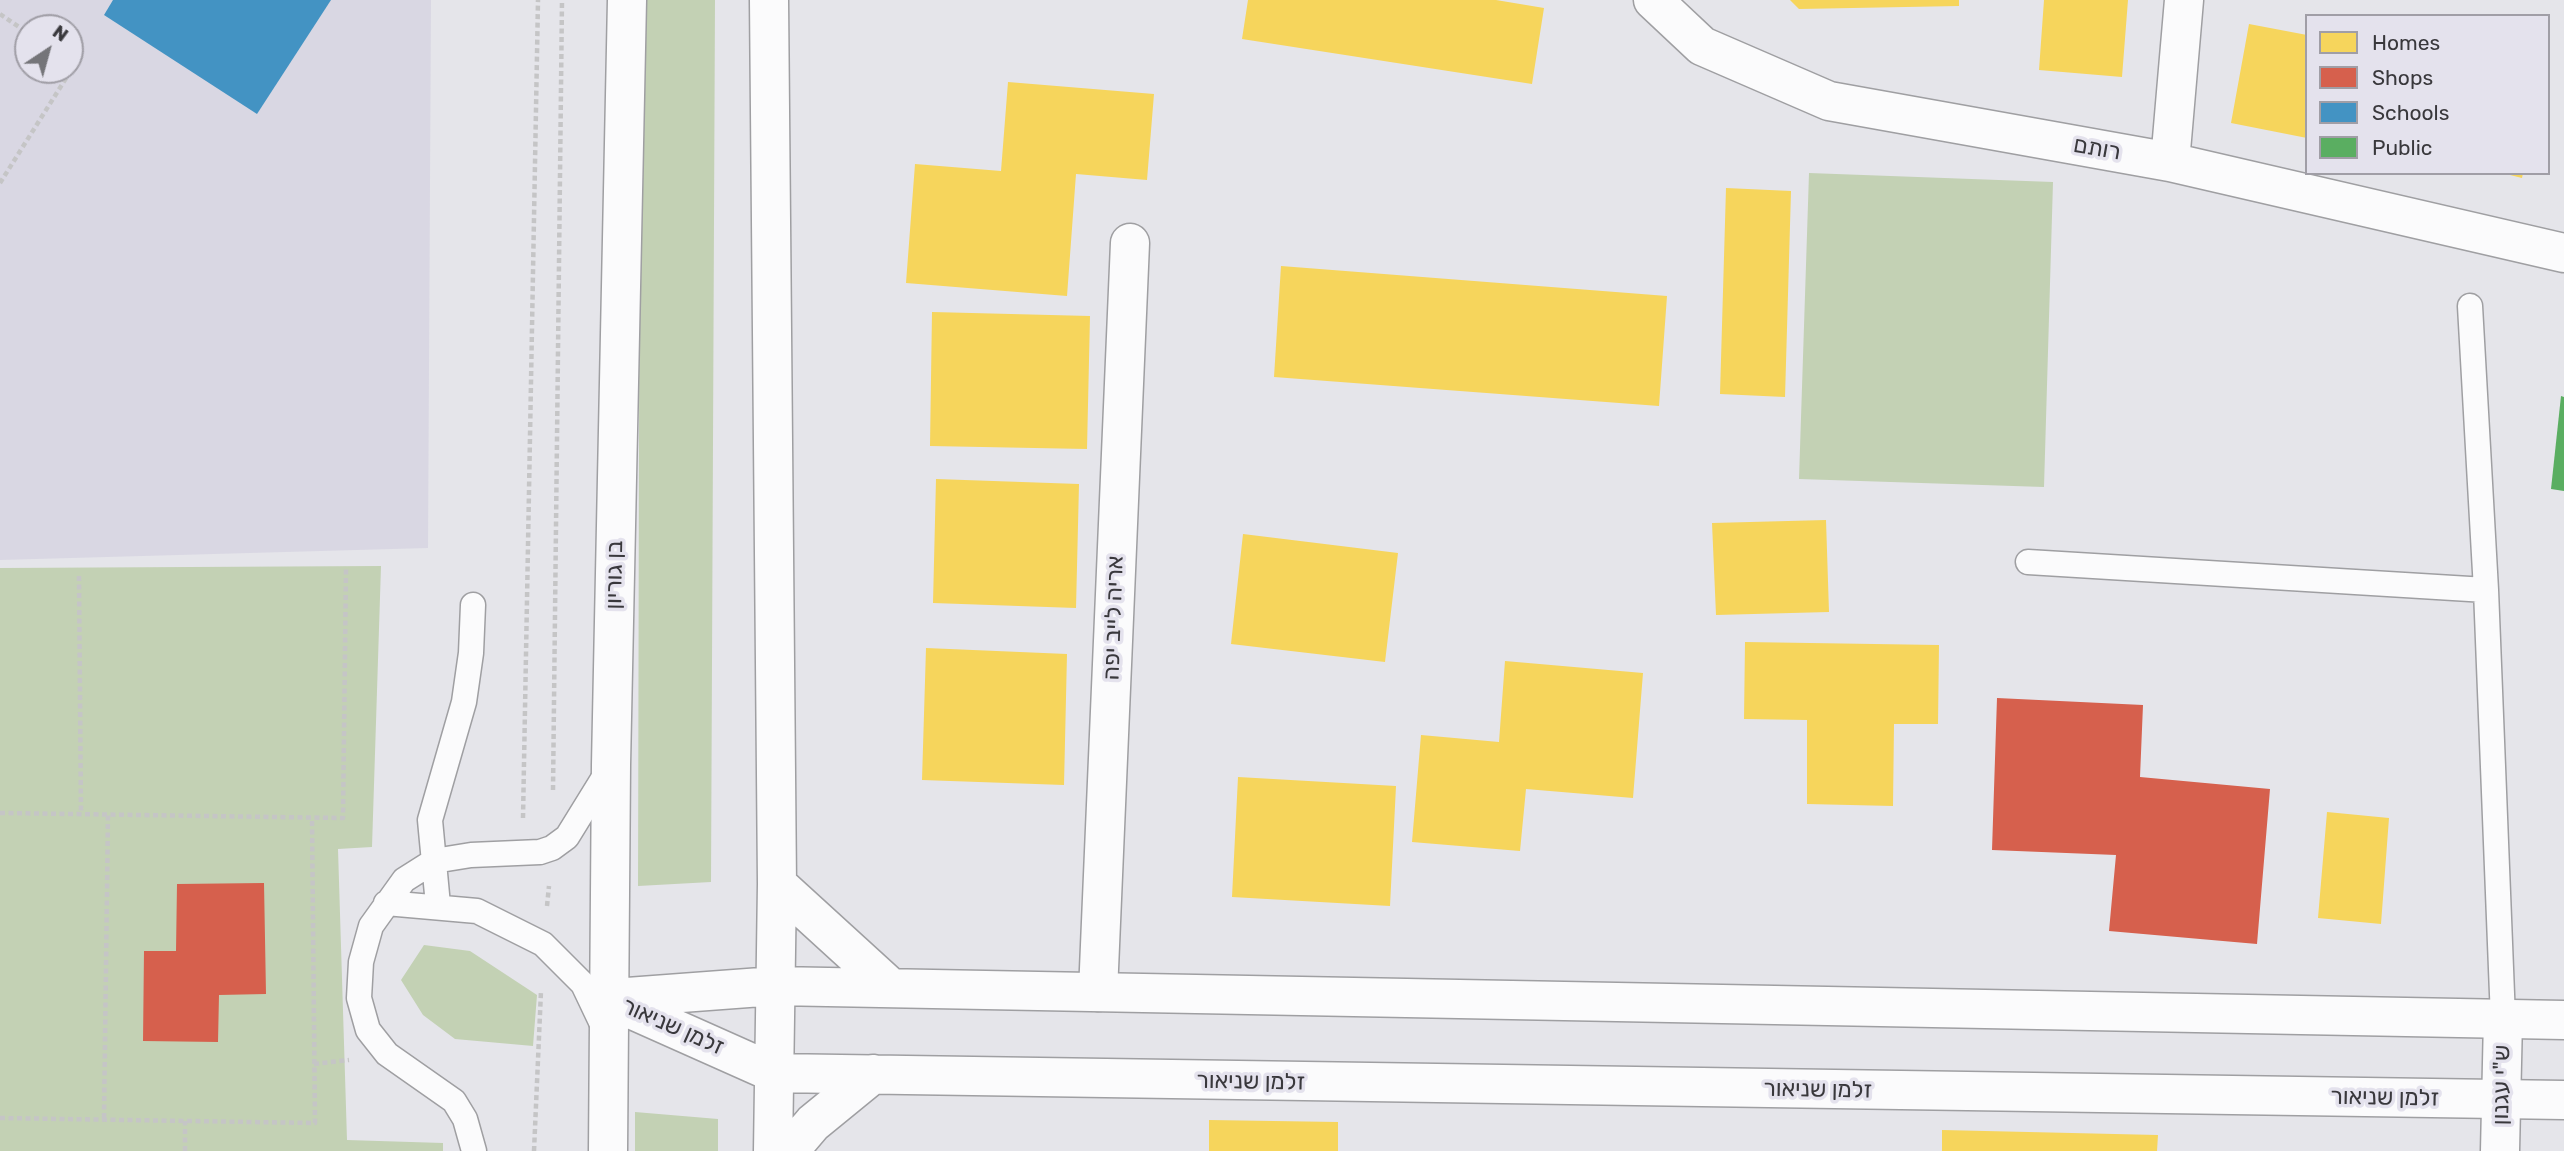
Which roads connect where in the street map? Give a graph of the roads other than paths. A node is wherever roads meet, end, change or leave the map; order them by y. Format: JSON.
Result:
{"nodes":[{"id":1,"x":627,"y":0,"type":"edge"},
{"id":2,"x":769,"y":0,"type":"edge"},
{"id":3,"x":1653,"y":0,"type":"edge"},
{"id":4,"x":2184,"y":0,"type":"edge"},
{"id":5,"x":2170,"y":162,"type":"junction"},
{"id":6,"x":1130,"y":243,"type":"dead end"},
{"id":7,"x":2564,"y":253,"type":"edge"},
{"id":8,"x":2470,"y":306,"type":"dead end"},
{"id":9,"x":2028,"y":562,"type":"dead end"},
{"id":10,"x":2486,"y":590,"type":"junction"},
{"id":11,"x":473,"y":605,"type":"dead end"},
{"id":12,"x":611,"y":765,"type":"junction"},
{"id":13,"x":434,"y":861,"type":"junction"},
{"id":14,"x":777,"y":884,"type":"junction"},
{"id":15,"x":386,"y":903,"type":"junction"},
{"id":16,"x":438,"y":905,"type":"junction"},
{"id":17,"x":775,"y":986,"type":"junction"},
{"id":18,"x":891,"y":988,"type":"junction"},
{"id":19,"x":1098,"y":992,"type":"junction"},
{"id":20,"x":608,"y":999,"type":"junction"},
{"id":21,"x":2503,"y":1019,"type":"junction"},
{"id":22,"x":2564,"y":1020,"type":"edge"},
{"id":23,"x":608,"y":1036,"type":"junction"},
{"id":24,"x":774,"y":1073,"type":"junction"},
{"id":25,"x":873,"y":1074,"type":"junction"},
{"id":26,"x":2501,"y":1100,"type":"junction"},
{"id":27,"x":2564,"y":1100,"type":"edge"},
{"id":28,"x":474,"y":1151,"type":"edge"},
{"id":29,"x":608,"y":1151,"type":"edge"},
{"id":30,"x":774,"y":1151,"type":"edge"},
{"id":31,"x":789,"y":1151,"type":"edge"},
{"id":32,"x":2500,"y":1151,"type":"edge"}],
"edges":[{"from":1,"to":12,"type":"street","name":"בן גוריון"},
{"from":2,"to":14,"type":"street"},
{"from":3,"to":5,"type":"street","name":"רותם"},
{"from":4,"to":5,"type":"street"},
{"from":5,"to":7,"type":"street","name":"רותם"},
{"from":6,"to":19,"type":"street","name":"אריה לייב יפה"},
{"from":8,"to":10,"type":"lane"},
{"from":9,"to":10,"type":"lane"},
{"from":10,"to":21,"type":"lane"},
{"from":11,"to":13,"type":"lane"},
{"from":12,"to":13,"type":"lane"},
{"from":12,"to":20,"type":"street","name":"בן גוריון"},
{"from":13,"to":15,"type":"lane"},
{"from":13,"to":16,"type":"lane"},
{"from":14,"to":17,"type":"street"},
{"from":14,"to":18,"type":"street"},
{"from":15,"to":16,"type":"lane"},
{"from":15,"to":28,"type":"lane"},
{"from":16,"to":23,"type":"lane"},
{"from":17,"to":18,"type":"street","name":"זלמן שניאור"},
{"from":17,"to":20,"type":"street","name":"זלמן שניאור"},
{"from":17,"to":24,"type":"street"},
{"from":18,"to":19,"type":"street","name":"זלמן שניאור"},
{"from":19,"to":21,"type":"street","name":"זלמן שניאור"},
{"from":20,"to":23,"type":"street","name":"בן גוריון"},
{"from":20,"to":24,"type":"street","name":"זלמן שניאור"},
{"from":21,"to":22,"type":"street","name":"זלמן שניאור"},
{"from":21,"to":26,"type":"street","name":"ש\"י עגנון"},
{"from":23,"to":29,"type":"street","name":"בן גוריון"},
{"from":24,"to":25,"type":"street","name":"זלמן שניאור"},
{"from":24,"to":30,"type":"street"},
{"from":25,"to":26,"type":"street","name":"זלמן שניאור"},
{"from":25,"to":31,"type":"street"},
{"from":26,"to":27,"type":"street","name":"זלמן שניאור"},
{"from":26,"to":32,"type":"street","name":"ש\"י עגנון"}]}
